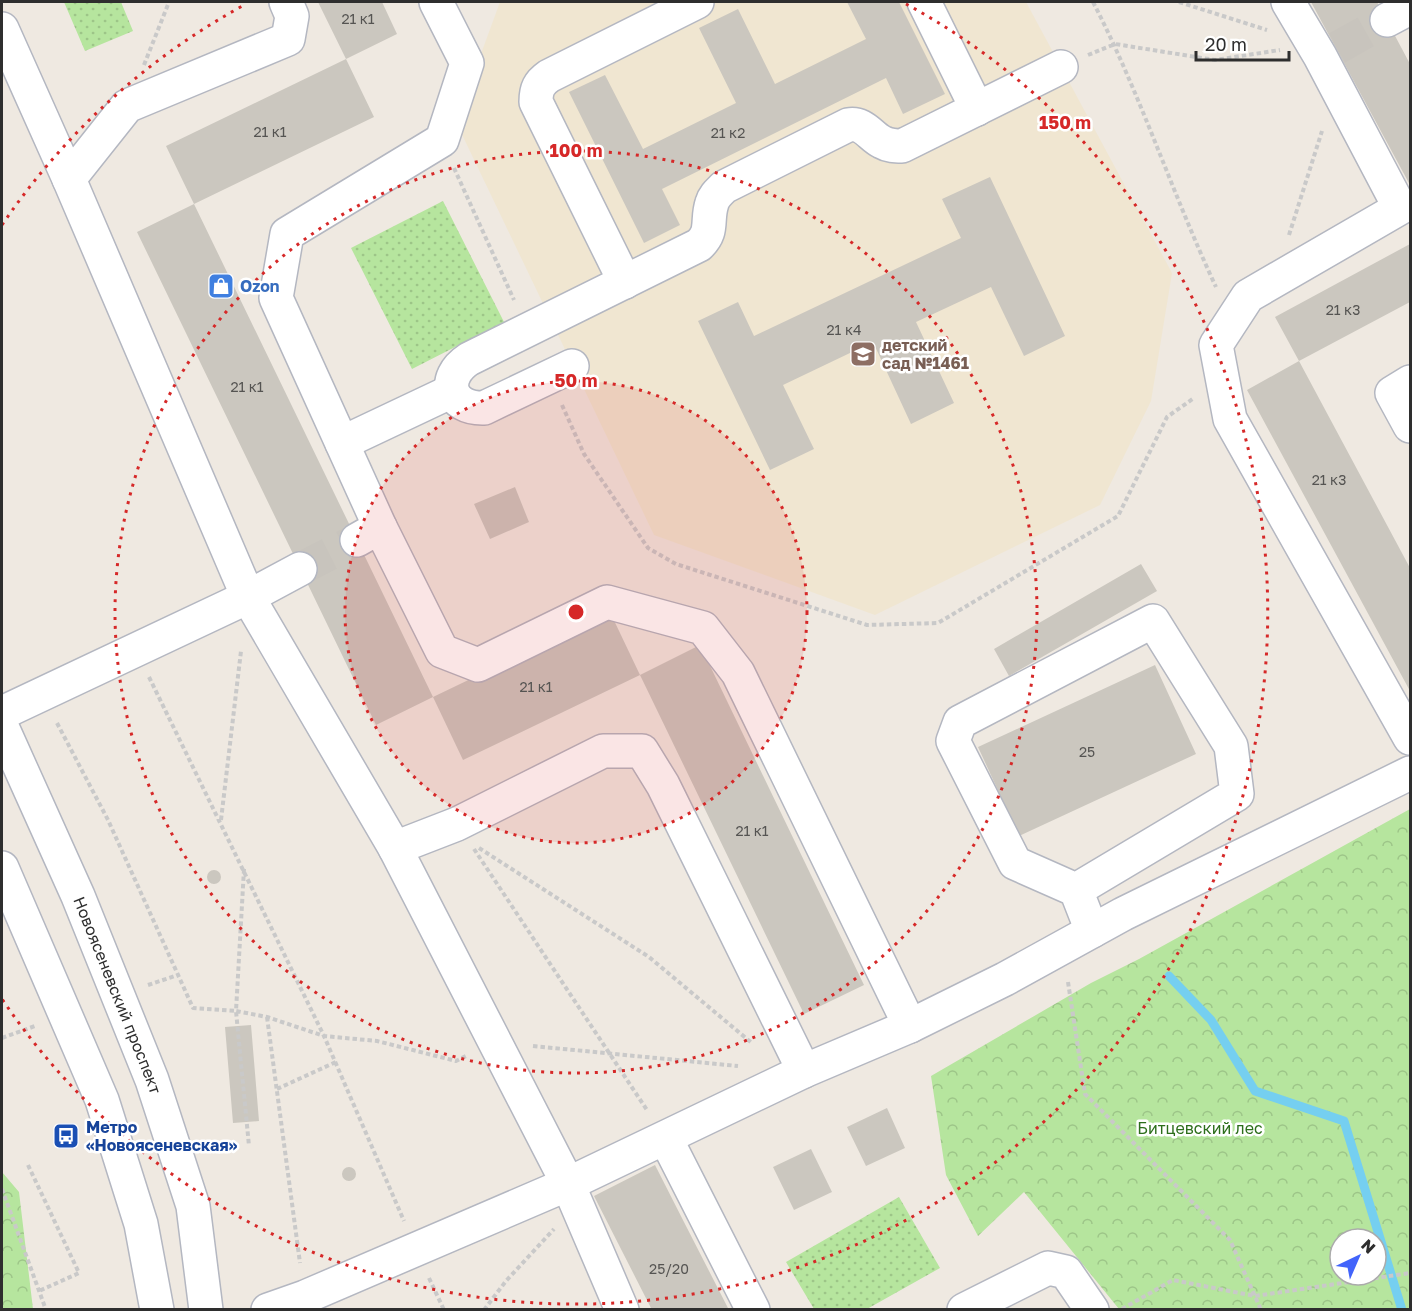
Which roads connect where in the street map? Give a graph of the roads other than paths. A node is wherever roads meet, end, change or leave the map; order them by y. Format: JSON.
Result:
{"nodes":[{"id":1,"x":285,"y":2,"type":"edge"},
{"id":2,"x":436,"y":2,"type":"edge"},
{"id":3,"x":697,"y":2,"type":"edge"},
{"id":4,"x":924,"y":2,"type":"edge"},
{"id":5,"x":1288,"y":2,"type":"edge"},
{"id":6,"x":2,"y":29,"type":"edge"},
{"id":7,"x":1061,"y":67,"type":"road end"},
{"id":8,"x":977,"y":109,"type":"junction"},
{"id":9,"x":69,"y":179,"type":"junction"},
{"id":10,"x":626,"y":282,"type":"junction"},
{"id":11,"x":561,"y":371,"type":"road end"},
{"id":12,"x":1410,"y":382,"type":"edge"},
{"id":13,"x":452,"y":391,"type":"junction"},
{"id":14,"x":1410,"y":426,"type":"edge"},
{"id":15,"x":342,"y":443,"type":"junction"},
{"id":16,"x":300,"y":569,"type":"tunnel mouth"},
{"id":17,"x":248,"y":597,"type":"junction"},
{"id":18,"x":2,"y":713,"type":"edge"},
{"id":19,"x":2,"y":727,"type":"edge"},
{"id":20,"x":1410,"y":738,"type":"edge"},
{"id":21,"x":1410,"y":773,"type":"edge"},
{"id":22,"x":395,"y":848,"type":"junction"},
{"id":23,"x":2,"y":868,"type":"edge"},
{"id":24,"x":1076,"y":890,"type":"junction"},
{"id":25,"x":13,"y":924,"type":"edge"},
{"id":26,"x":1092,"y":930,"type":"junction"},
{"id":27,"x":910,"y":1026,"type":"junction"},
{"id":28,"x":804,"y":1071,"type":"junction"},
{"id":29,"x":666,"y":1139,"type":"junction"},
{"id":30,"x":573,"y":1194,"type":"junction"},
{"id":31,"x":157,"y":1310,"type":"edge"},
{"id":32,"x":206,"y":1310,"type":"edge"},
{"id":33,"x":268,"y":1310,"type":"edge"},
{"id":34,"x":622,"y":1310,"type":"edge"},
{"id":35,"x":753,"y":1310,"type":"edge"},
{"id":36,"x":963,"y":1310,"type":"edge"},
{"id":37,"x":1092,"y":1310,"type":"edge"}],
"edges":[{"from":1,"to":9,"type":"street"},
{"from":2,"to":15,"type":"street"},
{"from":3,"to":10,"type":"street"},
{"from":4,"to":8,"type":"street"},
{"from":5,"to":20,"type":"street"},
{"from":6,"to":9,"type":"street"},
{"from":7,"to":8,"type":"street"},
{"from":8,"to":10,"type":"street"},
{"from":9,"to":17,"type":"street"},
{"from":10,"to":13,"type":"street"},
{"from":11,"to":13,"type":"street"},
{"from":12,"to":14,"type":"street"},
{"from":13,"to":15,"type":"street"},
{"from":15,"to":27,"type":"street"},
{"from":16,"to":17,"type":"street"},
{"from":17,"to":18,"type":"street"},
{"from":17,"to":22,"type":"street"},
{"from":19,"to":32,"type":"street","name":"Новоясеневский проспект"},
{"from":21,"to":26,"type":"street"},
{"from":22,"to":28,"type":"street"},
{"from":22,"to":30,"type":"street"},
{"from":23,"to":25,"type":"street"},
{"from":24,"to":24,"type":"street"},
{"from":24,"to":26,"type":"street"},
{"from":25,"to":31,"type":"street"},
{"from":26,"to":27,"type":"street"},
{"from":27,"to":28,"type":"street"},
{"from":28,"to":29,"type":"street"},
{"from":29,"to":30,"type":"street"},
{"from":29,"to":35,"type":"street"},
{"from":30,"to":33,"type":"street"},
{"from":30,"to":34,"type":"street"},
{"from":36,"to":37,"type":"street"}]}
